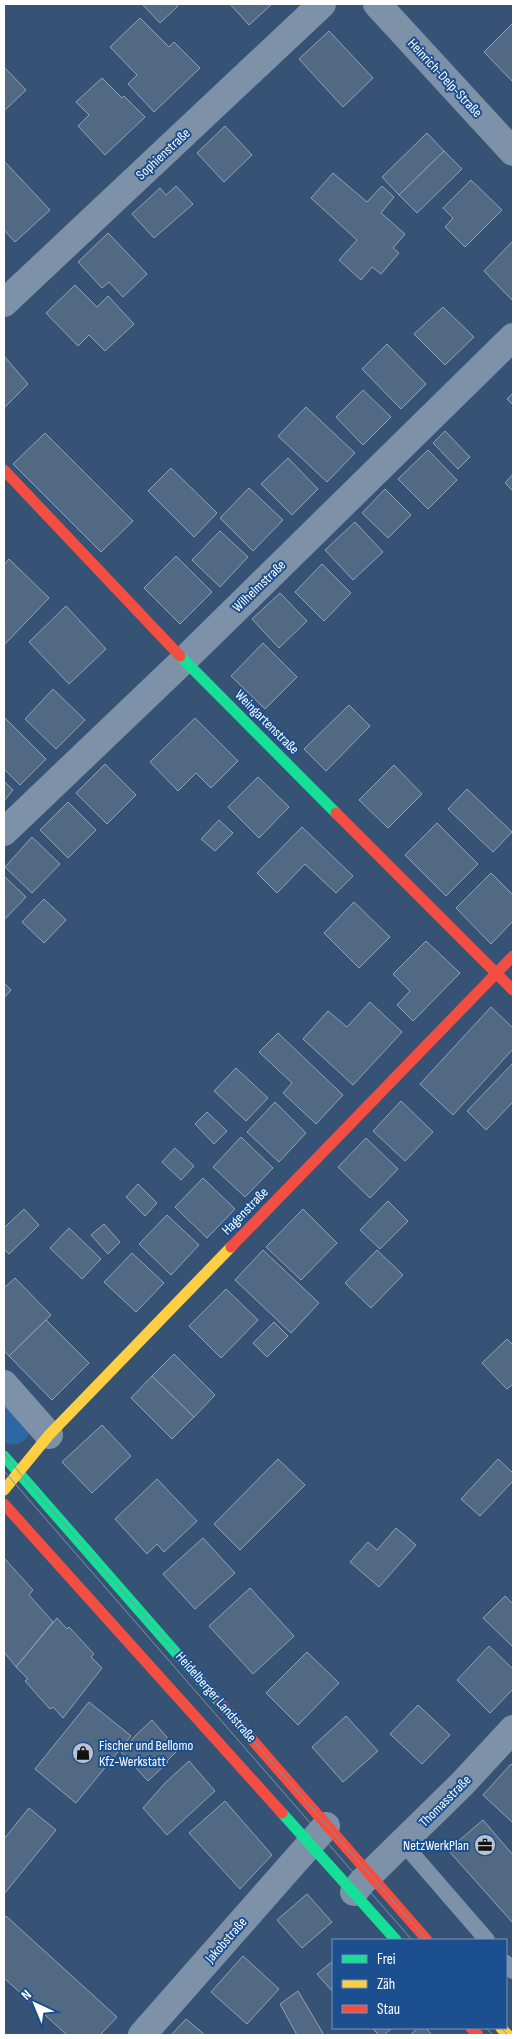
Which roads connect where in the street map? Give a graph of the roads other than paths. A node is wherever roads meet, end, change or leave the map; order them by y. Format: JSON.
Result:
{"nodes":[{"id":1,"x":322,"y":4,"type":"edge"},
{"id":2,"x":377,"y":4,"type":"edge"},
{"id":3,"x":513,"y":152,"type":"edge"},
{"id":4,"x":4,"y":303,"type":"edge"},
{"id":5,"x":513,"y":337,"type":"edge"},
{"id":6,"x":4,"y":470,"type":"edge"},
{"id":7,"x":184,"y":660,"type":"junction"},
{"id":8,"x":4,"y":832,"type":"edge"},
{"id":9,"x":513,"y":956,"type":"edge"},
{"id":10,"x":496,"y":974,"type":"junction"},
{"id":11,"x":513,"y":990,"type":"edge"},
{"id":12,"x":4,"y":1384,"type":"edge"},
{"id":13,"x":49,"y":1435,"type":"junction"},
{"id":14,"x":4,"y":1456,"type":"edge"},
{"id":15,"x":18,"y":1471,"type":"junction"},
{"id":16,"x":4,"y":1490,"type":"edge"},
{"id":17,"x":4,"y":1504,"type":"edge"},
{"id":18,"x":513,"y":1729,"type":"edge"},
{"id":19,"x":327,"y":1824,"type":"junction"},
{"id":20,"x":403,"y":1843,"type":"junction"},
{"id":21,"x":310,"y":1844,"type":"junction"},
{"id":22,"x":362,"y":1883,"type":"junction"},
{"id":23,"x":395,"y":1939,"type":"edge"},
{"id":24,"x":425,"y":1939,"type":"edge"},
{"id":25,"x":485,"y":1939,"type":"edge"},
{"id":26,"x":142,"y":2035,"type":"edge"}],
"edges":[{"from":1,"to":4,"type":"street","name":"Sophienstraße"},
{"from":2,"to":3,"type":"street","name":"Heinrich-Delp-Straße"},
{"from":5,"to":7,"type":"street","name":"Wilhelmstraße"},
{"from":6,"to":7,"type":"street","name":"Weingartenstraße"},
{"from":7,"to":8,"type":"street","name":"Wilhelmstraße"},
{"from":7,"to":10,"type":"street","name":"Weingartenstraße"},
{"from":9,"to":10,"type":"street","name":"Hagenstraße"},
{"from":10,"to":11,"type":"street","name":"Weingartenstraße"},
{"from":10,"to":13,"type":"street","name":"Hagenstraße"},
{"from":12,"to":13,"type":"street"},
{"from":13,"to":15,"type":"street","name":"Hagenstraße"},
{"from":14,"to":15,"type":"street","name":"Heidelberger Landstraße"},
{"from":15,"to":16,"type":"street","name":"Hagenstraße"},
{"from":15,"to":19,"type":"street","name":"Heidelberger Landstraße"},
{"from":17,"to":21,"type":"street","name":"Heidelberger Landstraße"},
{"from":18,"to":20,"type":"street","name":"Thomasstraße"},
{"from":19,"to":21,"type":"street","name":"Jakobstraße"},
{"from":19,"to":22,"type":"street","name":"Heidelberger Landstraße"},
{"from":20,"to":22,"type":"street","name":"Thomasstraße"},
{"from":20,"to":25,"type":"lane"},
{"from":21,"to":22,"type":"street","name":"Heidelberger Landstraße"},
{"from":21,"to":26,"type":"street","name":"Jakobstraße"},
{"from":22,"to":23,"type":"street","name":"Heidelberger Landstraße"},
{"from":22,"to":24,"type":"street","name":"Heidelberger Landstraße"}]}
